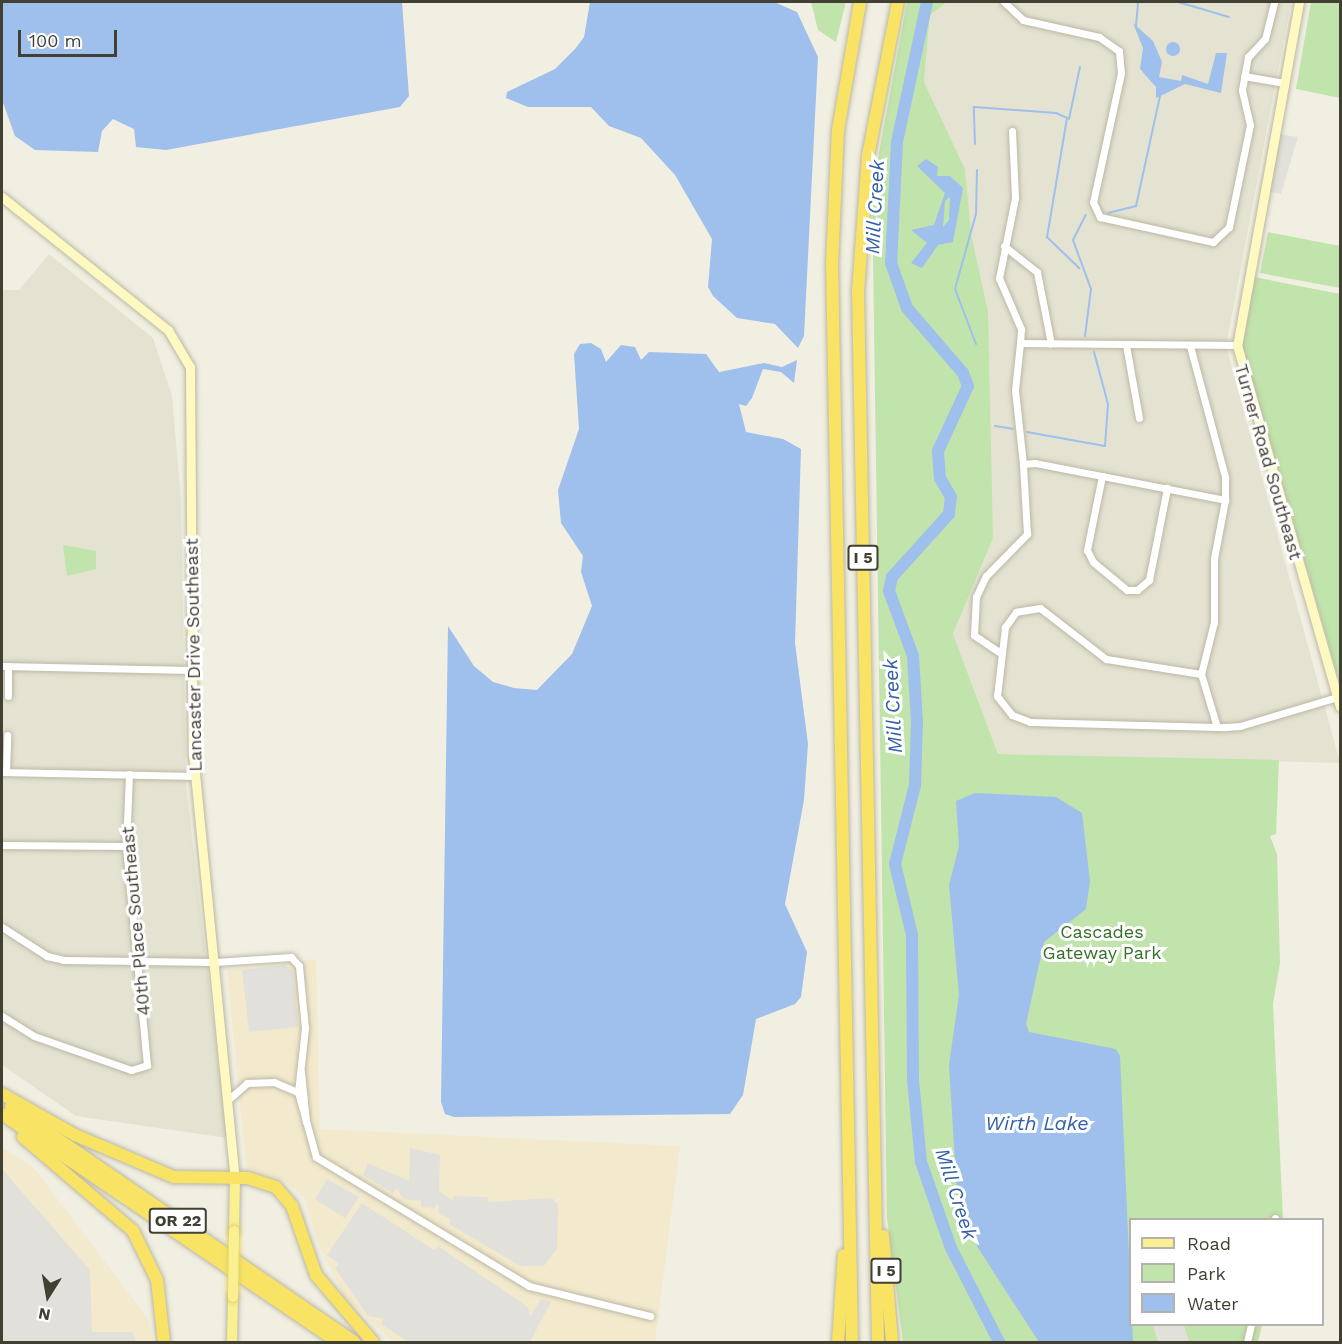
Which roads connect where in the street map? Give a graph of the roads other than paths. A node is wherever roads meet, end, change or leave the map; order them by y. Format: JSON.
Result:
{"nodes":[{"id":1,"x":860,"y":2,"type":"edge"},
{"id":2,"x":898,"y":2,"type":"edge"},
{"id":3,"x":1004,"y":2,"type":"edge"},
{"id":4,"x":1274,"y":2,"type":"edge"},
{"id":5,"x":1299,"y":2,"type":"edge"},
{"id":6,"x":1244,"y":76,"type":"junction"},
{"id":7,"x":1284,"y":83,"type":"junction"},
{"id":8,"x":1012,"y":131,"type":"dead end"},
{"id":9,"x":2,"y":197,"type":"edge"},
{"id":10,"x":1004,"y":246,"type":"junction"},
{"id":11,"x":1020,"y":343,"type":"junction"},
{"id":12,"x":1051,"y":344,"type":"junction"},
{"id":13,"x":1126,"y":345,"type":"junction"},
{"id":14,"x":1237,"y":345,"type":"junction"},
{"id":15,"x":1190,"y":346,"type":"junction"},
{"id":16,"x":1138,"y":418,"type":"dead end"},
{"id":17,"x":1023,"y":464,"type":"junction"},
{"id":18,"x":1102,"y":476,"type":"junction"},
{"id":19,"x":1167,"y":488,"type":"junction"},
{"id":20,"x":1225,"y":500,"type":"junction"},
{"id":21,"x":999,"y":652,"type":"junction"},
{"id":22,"x":5,"y":666,"type":"edge"},
{"id":23,"x":191,"y":670,"type":"junction"},
{"id":24,"x":1201,"y":674,"type":"junction"},
{"id":25,"x":8,"y":696,"type":"dead end"},
{"id":26,"x":1337,"y":697,"type":"junction"},
{"id":27,"x":1341,"y":707,"type":"edge"},
{"id":28,"x":1217,"y":727,"type":"junction"},
{"id":29,"x":7,"y":735,"type":"dead end"},
{"id":30,"x":4,"y":772,"type":"edge"},
{"id":31,"x":129,"y":774,"type":"junction"},
{"id":32,"x":195,"y":776,"type":"junction"},
{"id":33,"x":2,"y":844,"type":"edge"},
{"id":34,"x":126,"y":846,"type":"junction"},
{"id":35,"x":2,"y":927,"type":"edge"},
{"id":36,"x":138,"y":962,"type":"junction"},
{"id":37,"x":215,"y":962,"type":"junction"},
{"id":38,"x":2,"y":1016,"type":"edge"},
{"id":39,"x":300,"y":1072,"type":"junction"},
{"id":40,"x":298,"y":1092,"type":"junction"},
{"id":41,"x":2,"y":1094,"type":"edge"},
{"id":42,"x":230,"y":1098,"type":"junction"},
{"id":43,"x":2,"y":1101,"type":"edge"},
{"id":44,"x":2,"y":1116,"type":"edge"},
{"id":45,"x":306,"y":1128,"type":"junction"},
{"id":46,"x":235,"y":1180,"type":"junction"},
{"id":47,"x":875,"y":1201,"type":"junction"},
{"id":48,"x":850,"y":1209,"type":"junction"},
{"id":49,"x":650,"y":1316,"type":"dead end"},
{"id":50,"x":1251,"y":1326,"type":"edge"},
{"id":51,"x":164,"y":1342,"type":"edge"},
{"id":52,"x":232,"y":1342,"type":"edge"},
{"id":53,"x":337,"y":1342,"type":"edge"},
{"id":54,"x":354,"y":1342,"type":"edge"},
{"id":55,"x":373,"y":1342,"type":"edge"},
{"id":56,"x":838,"y":1342,"type":"edge"},
{"id":57,"x":852,"y":1342,"type":"edge"},
{"id":58,"x":878,"y":1342,"type":"edge"},
{"id":59,"x":892,"y":1342,"type":"edge"},
{"id":60,"x":1247,"y":1342,"type":"edge"}],
"edges":[{"from":1,"to":48,"type":"highway","number":"I 5"},
{"from":2,"to":47,"type":"highway","number":"I 5"},
{"from":3,"to":6,"type":"street"},
{"from":4,"to":6,"type":"street"},
{"from":5,"to":7,"type":"main road","name":"Turner Road Southeast"},
{"from":6,"to":7,"type":"street"},
{"from":7,"to":14,"type":"main road","name":"Turner Road Southeast"},
{"from":8,"to":10,"type":"street"},
{"from":9,"to":23,"type":"main road","name":"Lancaster Drive Southeast"},
{"from":10,"to":11,"type":"street"},
{"from":10,"to":12,"type":"street"},
{"from":11,"to":12,"type":"street"},
{"from":11,"to":17,"type":"street"},
{"from":12,"to":13,"type":"street"},
{"from":13,"to":15,"type":"street"},
{"from":13,"to":16,"type":"street"},
{"from":14,"to":15,"type":"street"},
{"from":14,"to":26,"type":"main road","name":"Turner Road Southeast"},
{"from":15,"to":20,"type":"street"},
{"from":17,"to":18,"type":"street"},
{"from":17,"to":21,"type":"street"},
{"from":18,"to":19,"type":"street"},
{"from":18,"to":19,"type":"street"},
{"from":19,"to":20,"type":"street"},
{"from":20,"to":24,"type":"street"},
{"from":21,"to":24,"type":"street"},
{"from":21,"to":28,"type":"street"},
{"from":22,"to":23,"type":"street"},
{"from":22,"to":25,"type":"street"},
{"from":23,"to":32,"type":"main road","name":"Lancaster Drive Southeast"},
{"from":24,"to":28,"type":"street"},
{"from":26,"to":27,"type":"main road","name":"Turner Road Southeast"},
{"from":26,"to":28,"type":"street"},
{"from":29,"to":30,"type":"street"},
{"from":30,"to":31,"type":"street"},
{"from":31,"to":32,"type":"street"},
{"from":31,"to":34,"type":"street","name":"40th Place Southeast"},
{"from":32,"to":37,"type":"main road","name":"Lancaster Drive Southeast"},
{"from":33,"to":34,"type":"street"},
{"from":34,"to":36,"type":"street","name":"40th Place Southeast"},
{"from":35,"to":36,"type":"street"},
{"from":36,"to":37,"type":"street"},
{"from":36,"to":38,"type":"street","name":"40th Place Southeast"},
{"from":37,"to":39,"type":"street"},
{"from":37,"to":42,"type":"main road","name":"Lancaster Drive Southeast"},
{"from":39,"to":40,"type":"street"},
{"from":39,"to":45,"type":"street"},
{"from":40,"to":42,"type":"street"},
{"from":40,"to":45,"type":"street"},
{"from":41,"to":46,"type":"highway"},
{"from":42,"to":46,"type":"main road","name":"Lancaster Drive Southeast"},
{"from":43,"to":54,"type":"highway","number":"OR 22"},
{"from":44,"to":51,"type":"highway"},
{"from":44,"to":53,"type":"highway","number":"OR 22"},
{"from":45,"to":49,"type":"street"},
{"from":46,"to":52,"type":"main road","name":"Lancaster Drive Southeast","bridge":true},
{"from":46,"to":55,"type":"highway"},
{"from":47,"to":58,"type":"highway","number":"I 5"},
{"from":47,"to":59,"type":"highway","number":"I 5"},
{"from":48,"to":56,"type":"highway"},
{"from":48,"to":57,"type":"highway","number":"I 5"},
{"from":50,"to":60,"type":"street"}]}
